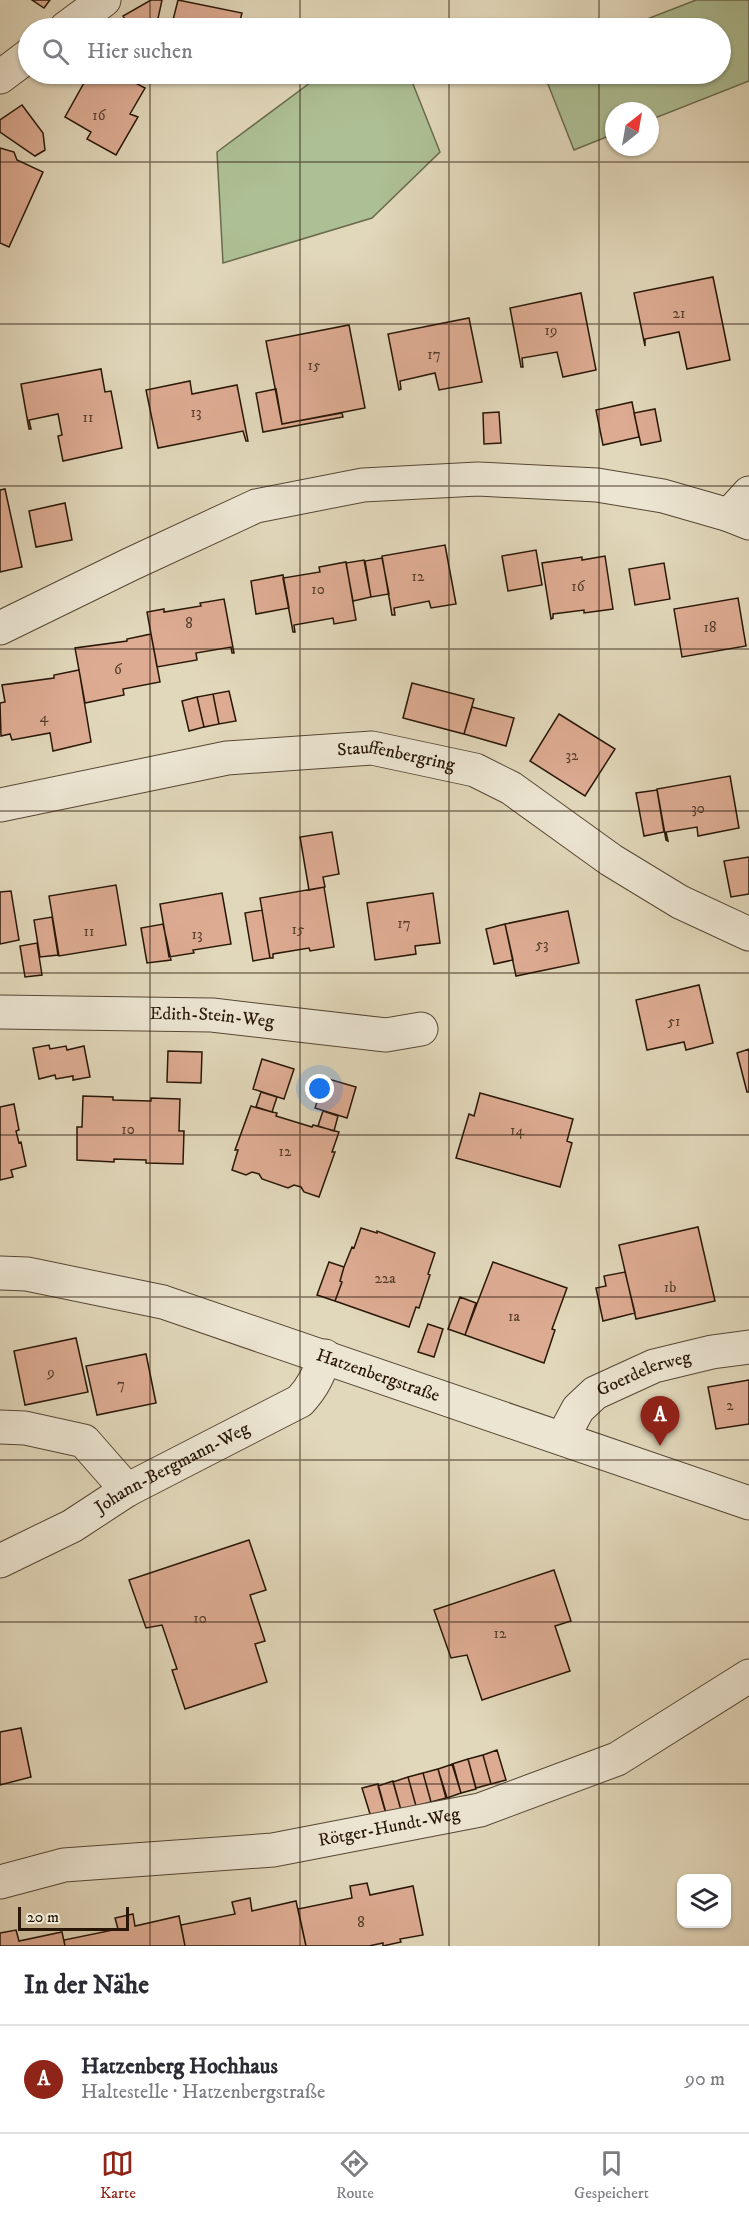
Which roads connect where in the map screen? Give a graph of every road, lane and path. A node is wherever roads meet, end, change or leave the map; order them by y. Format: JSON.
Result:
{"nodes":[{"id":1,"x":104,"y":0,"type":"edge"},
{"id":2,"x":80,"y":18,"type":"edge"},
{"id":3,"x":18,"y":64,"type":"edge"},
{"id":4,"x":0,"y":77,"type":"edge"},
{"id":5,"x":742,"y":511,"type":"edge"},
{"id":6,"x":0,"y":628,"type":"edge"},
{"id":7,"x":0,"y":805,"type":"edge"},
{"id":8,"x":749,"y":934,"type":"edge"},
{"id":9,"x":0,"y":1012,"type":"edge"},
{"id":10,"x":422,"y":1029,"type":"dead end"},
{"id":11,"x":0,"y":1273,"type":"edge"},
{"id":12,"x":749,"y":1347,"type":"edge"},
{"id":13,"x":325,"y":1356,"type":"junction"},
{"id":14,"x":0,"y":1427,"type":"edge"},
{"id":15,"x":563,"y":1437,"type":"junction"},
{"id":16,"x":127,"y":1490,"type":"junction"},
{"id":17,"x":749,"y":1503,"type":"edge"},
{"id":18,"x":0,"y":1561,"type":"edge"},
{"id":19,"x":749,"y":1676,"type":"edge"},
{"id":20,"x":0,"y":1882,"type":"edge"}],
"edges":[{"from":1,"to":2,"type":"street"},
{"from":3,"to":4,"type":"street"},
{"from":5,"to":6,"type":"street"},
{"from":7,"to":8,"type":"street","name":"Stauffenbergring"},
{"from":9,"to":10,"type":"street","name":"Edith-Stein-Weg"},
{"from":11,"to":13,"type":"street","name":"Hatzenbergstraße"},
{"from":12,"to":15,"type":"street","name":"Goerdelerweg"},
{"from":13,"to":15,"type":"street","name":"Hatzenbergstraße"},
{"from":13,"to":16,"type":"street","name":"Johann-Bergmann-Weg"},
{"from":14,"to":16,"type":"street"},
{"from":15,"to":17,"type":"street","name":"Hatzenbergstraße"},
{"from":16,"to":18,"type":"street","name":"Johann-Bergmann-Weg"},
{"from":19,"to":20,"type":"street","name":"Rötger-Hundt-Weg"}]}
